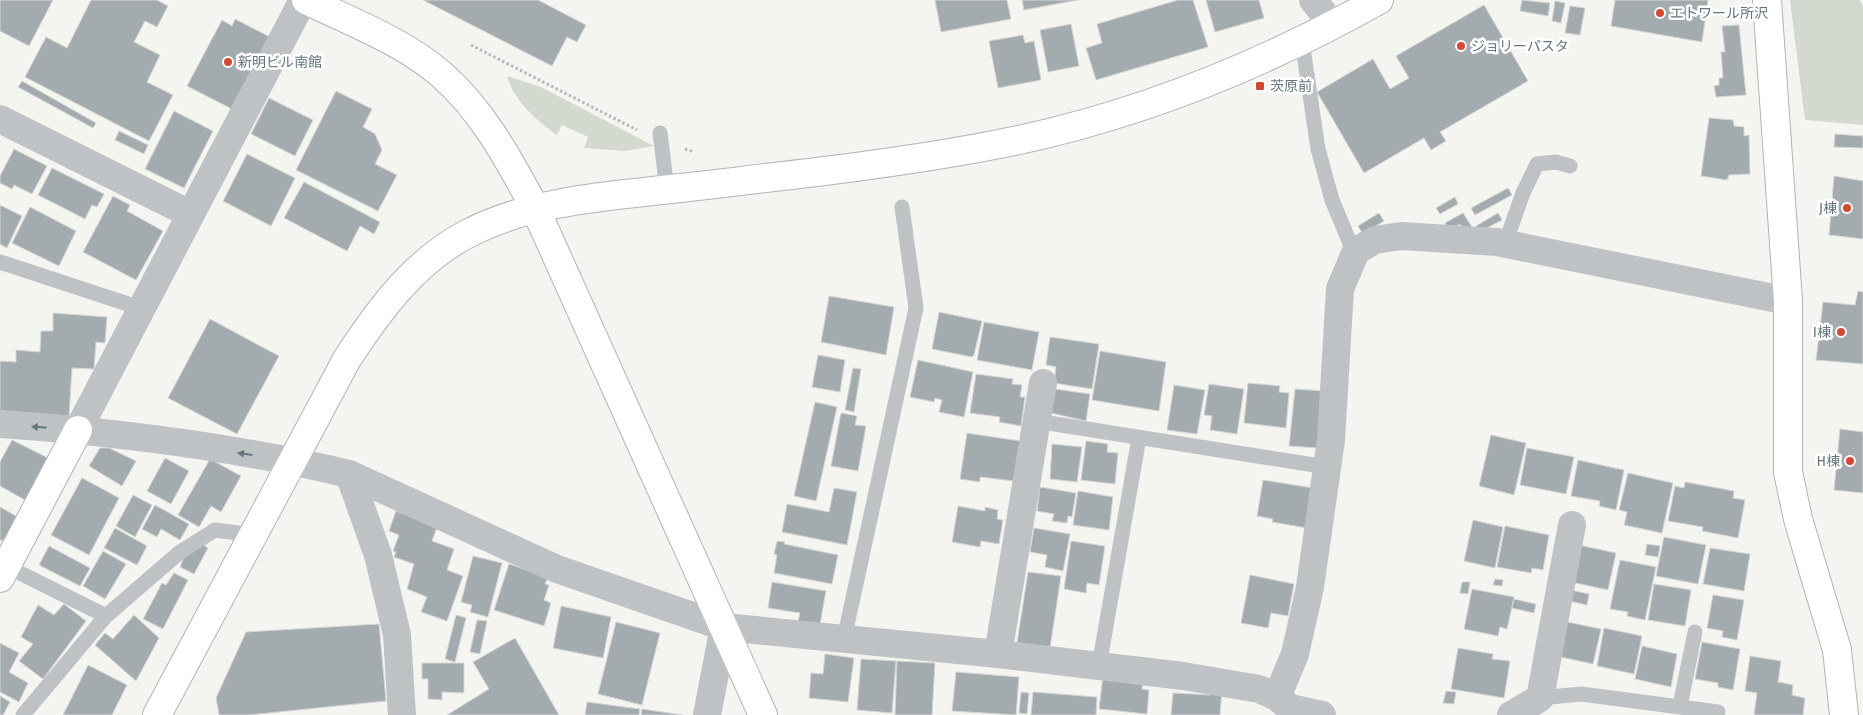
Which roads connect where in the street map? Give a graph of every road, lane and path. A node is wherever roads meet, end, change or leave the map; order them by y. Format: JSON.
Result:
{"nodes":[{"id":1,"x":1313,"y":0,"type":"edge"},
{"id":2,"x":1379,"y":0,"type":"edge"},
{"id":3,"x":1767,"y":0,"type":"edge"},
{"id":4,"x":316,"y":2,"type":"edge"},
{"id":5,"x":1333,"y":26,"type":"junction"},
{"id":6,"x":1302,"y":41,"type":"junction"},
{"id":7,"x":471,"y":45,"type":"dead end"},
{"id":8,"x":0,"y":119,"type":"edge"},
{"id":9,"x":661,"y":137,"type":"junction"},
{"id":10,"x":694,"y":152,"type":"dead end"},
{"id":11,"x":1570,"y":166,"type":"dead end"},
{"id":12,"x":667,"y":189,"type":"junction"},
{"id":13,"x":902,"y":207,"type":"dead end"},
{"id":14,"x":535,"y":208,"type":"junction"},
{"id":15,"x":190,"y":214,"type":"junction"},
{"id":16,"x":1505,"y":244,"type":"junction"},
{"id":17,"x":1356,"y":251,"type":"junction"},
{"id":18,"x":0,"y":262,"type":"edge"},
{"id":19,"x":1788,"y":301,"type":"junction"},
{"id":20,"x":140,"y":308,"type":"junction"},
{"id":21,"x":1043,"y":383,"type":"dead end"},
{"id":22,"x":1036,"y":421,"type":"junction"},
{"id":23,"x":0,"y":424,"type":"edge"},
{"id":24,"x":78,"y":430,"type":"junction"},
{"id":25,"x":1138,"y":438,"type":"junction"},
{"id":26,"x":293,"y":461,"type":"junction"},
{"id":27,"x":1328,"y":467,"type":"junction"},
{"id":28,"x":348,"y":474,"type":"junction"},
{"id":29,"x":1572,"y":525,"type":"dead end"},
{"id":30,"x":253,"y":535,"type":"junction"},
{"id":31,"x":2,"y":569,"type":"edge"},
{"id":32,"x":106,"y":616,"type":"junction"},
{"id":33,"x":724,"y":627,"type":"junction"},
{"id":34,"x":1695,"y":632,"type":"dead end"},
{"id":35,"x":844,"y":639,"type":"junction"},
{"id":36,"x":998,"y":654,"type":"junction"},
{"id":37,"x":1099,"y":666,"type":"junction"},
{"id":38,"x":1277,"y":697,"type":"junction"},
{"id":39,"x":1540,"y":698,"type":"junction"},
{"id":40,"x":1680,"y":706,"type":"junction"},
{"id":41,"x":1718,"y":712,"type":"dead end"},
{"id":42,"x":23,"y":715,"type":"edge"},
{"id":43,"x":157,"y":715,"type":"edge"},
{"id":44,"x":402,"y":715,"type":"edge"},
{"id":45,"x":707,"y":715,"type":"edge"},
{"id":46,"x":764,"y":715,"type":"edge"},
{"id":47,"x":1322,"y":715,"type":"edge"},
{"id":48,"x":1510,"y":715,"type":"edge"},
{"id":49,"x":1844,"y":715,"type":"edge"}],
"edges":[{"from":1,"to":5,"type":"street"},
{"from":2,"to":5,"type":"street"},
{"from":3,"to":19,"type":"street"},
{"from":4,"to":14,"type":"street"},
{"from":4,"to":15,"type":"street"},
{"from":5,"to":6,"type":"street"},
{"from":6,"to":12,"type":"street"},
{"from":6,"to":17,"type":"lane"},
{"from":7,"to":9,"type":"path"},
{"from":8,"to":15,"type":"street"},
{"from":9,"to":10,"type":"path"},
{"from":9,"to":12,"type":"lane"},
{"from":11,"to":16,"type":"lane"},
{"from":12,"to":14,"type":"street"},
{"from":13,"to":35,"type":"lane"},
{"from":14,"to":26,"type":"street"},
{"from":14,"to":33,"type":"street"},
{"from":15,"to":20,"type":"street"},
{"from":16,"to":17,"type":"street"},
{"from":16,"to":19,"type":"street"},
{"from":17,"to":27,"type":"street"},
{"from":18,"to":20,"type":"lane"},
{"from":19,"to":49,"type":"street"},
{"from":20,"to":24,"type":"street"},
{"from":21,"to":22,"type":"street"},
{"from":22,"to":25,"type":"lane"},
{"from":22,"to":36,"type":"street"},
{"from":24,"to":23,"type":"street","one_way":true},
{"from":26,"to":24,"type":"street","one_way":true},
{"from":24,"to":31,"type":"street"},
{"from":25,"to":27,"type":"lane"},
{"from":25,"to":37,"type":"lane"},
{"from":26,"to":28,"type":"street"},
{"from":26,"to":30,"type":"street"},
{"from":27,"to":38,"type":"street"},
{"from":28,"to":33,"type":"street"},
{"from":28,"to":44,"type":"street"},
{"from":29,"to":39,"type":"street"},
{"from":30,"to":32,"type":"lane"},
{"from":30,"to":43,"type":"street"},
{"from":31,"to":32,"type":"lane"},
{"from":32,"to":42,"type":"lane"},
{"from":33,"to":35,"type":"street"},
{"from":33,"to":45,"type":"street"},
{"from":33,"to":46,"type":"street"},
{"from":34,"to":40,"type":"lane"},
{"from":35,"to":36,"type":"street"},
{"from":36,"to":37,"type":"street"},
{"from":37,"to":38,"type":"street"},
{"from":38,"to":47,"type":"street"},
{"from":39,"to":40,"type":"lane"},
{"from":39,"to":48,"type":"street"},
{"from":40,"to":41,"type":"lane"}]}
